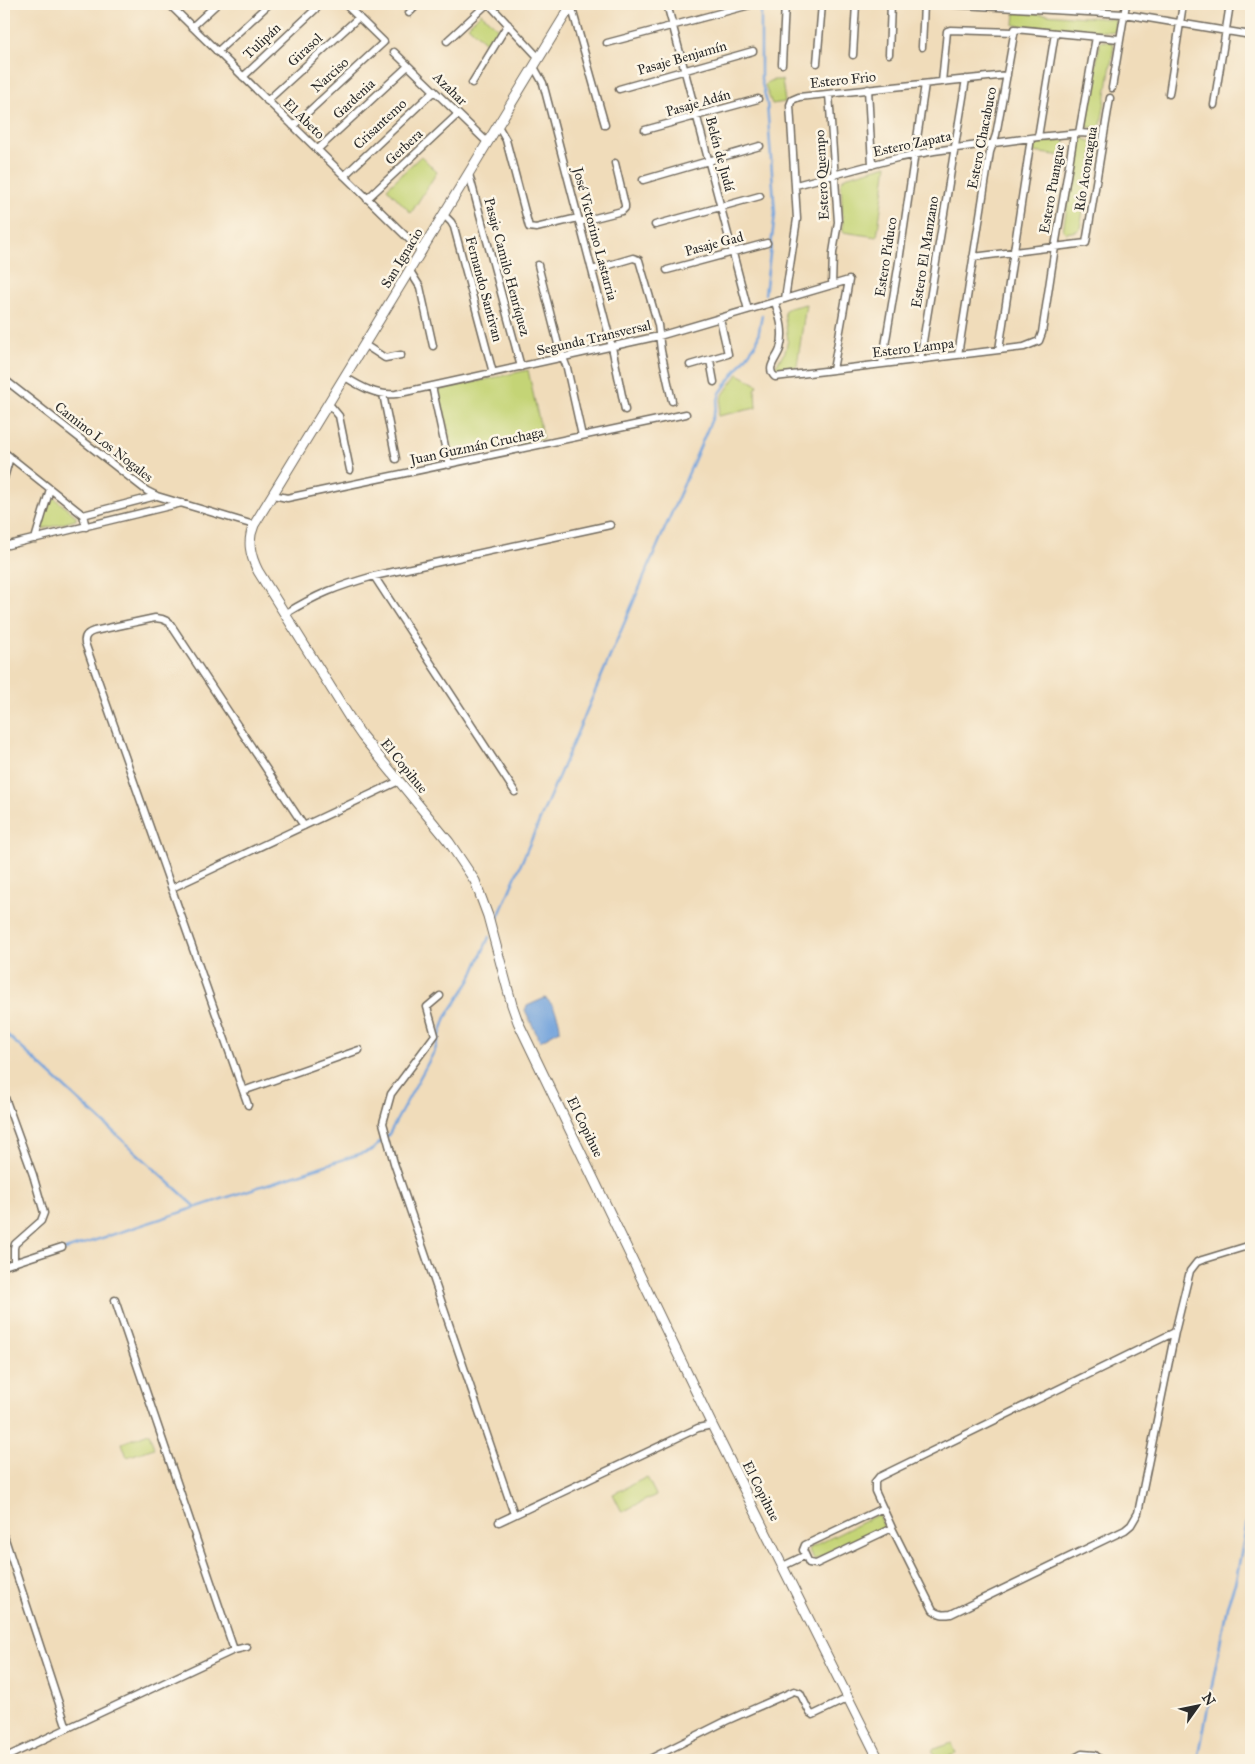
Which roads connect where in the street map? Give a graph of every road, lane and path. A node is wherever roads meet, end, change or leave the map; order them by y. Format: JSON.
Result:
{"nodes":[{"id":1,"x":169,"y":4,"type":"edge"},
{"id":2,"x":217,"y":4,"type":"edge"},
{"id":3,"x":269,"y":4,"type":"edge"},
{"id":4,"x":321,"y":4,"type":"edge"},
{"id":5,"x":345,"y":4,"type":"edge"},
{"id":6,"x":418,"y":4,"type":"edge"},
{"id":7,"x":488,"y":4,"type":"edge"},
{"id":8,"x":572,"y":4,"type":"edge"},
{"id":9,"x":667,"y":4,"type":"edge"},
{"id":10,"x":785,"y":4,"type":"edge"},
{"id":11,"x":822,"y":4,"type":"edge"},
{"id":12,"x":856,"y":4,"type":"edge"},
{"id":13,"x":891,"y":4,"type":"edge"},
{"id":14,"x":924,"y":4,"type":"edge"},
{"id":15,"x":944,"y":4,"type":"edge"},
{"id":16,"x":1126,"y":4,"type":"edge"},
{"id":17,"x":1183,"y":4,"type":"edge"},
{"id":18,"x":1230,"y":4,"type":"edge"},
{"id":19,"x":750,"y":5,"type":"edge"},
{"id":20,"x":408,"y":12,"type":"dead end"},
{"id":21,"x":1124,"y":14,"type":"junction"},
{"id":22,"x":359,"y":17,"type":"junction"},
{"id":23,"x":1180,"y":23,"type":"junction"},
{"id":24,"x":508,"y":24,"type":"junction"},
{"id":25,"x":673,"y":26,"type":"junction"},
{"id":26,"x":192,"y":27,"type":"junction"},
{"id":27,"x":1226,"y":31,"type":"junction"},
{"id":28,"x":1014,"y":32,"type":"junction"},
{"id":29,"x":1055,"y":33,"type":"junction"},
{"id":30,"x":1251,"y":35,"type":"edge"},
{"id":31,"x":1096,"y":37,"type":"junction"},
{"id":32,"x":1119,"y":39,"type":"junction"},
{"id":33,"x":446,"y":41,"type":"dead end"},
{"id":34,"x":607,"y":43,"type":"dead end"},
{"id":35,"x":922,"y":47,"type":"dead end"},
{"id":36,"x":217,"y":52,"type":"junction"},
{"id":37,"x":394,"y":52,"type":"dead end"},
{"id":38,"x":752,"y":52,"type":"dead end"},
{"id":39,"x":889,"y":54,"type":"dead end"},
{"id":40,"x":853,"y":55,"type":"dead end"},
{"id":41,"x":539,"y":58,"type":"junction"},
{"id":42,"x":817,"y":63,"type":"dead end"},
{"id":43,"x":782,"y":64,"type":"dead end"},
{"id":44,"x":408,"y":66,"type":"junction"},
{"id":45,"x":534,"y":66,"type":"junction"},
{"id":46,"x":684,"y":71,"type":"junction"},
{"id":47,"x":1007,"y":75,"type":"junction"},
{"id":48,"x":243,"y":77,"type":"junction"},
{"id":49,"x":966,"y":79,"type":"junction"},
{"id":50,"x":942,"y":82,"type":"junction"},
{"id":51,"x":472,"y":83,"type":"dead end"},
{"id":52,"x":925,"y":84,"type":"junction"},
{"id":53,"x":1112,"y":88,"type":"dead end"},
{"id":54,"x":619,"y":89,"type":"dead end"},
{"id":55,"x":868,"y":90,"type":"junction"},
{"id":56,"x":434,"y":91,"type":"junction"},
{"id":57,"x":829,"y":94,"type":"junction"},
{"id":58,"x":1169,"y":94,"type":"dead end"},
{"id":59,"x":1110,"y":98,"type":"dead end"},
{"id":60,"x":758,"y":99,"type":"dead end"},
{"id":61,"x":267,"y":101,"type":"junction"},
{"id":62,"x":1214,"y":105,"type":"dead end"},
{"id":63,"x":458,"y":114,"type":"junction"},
{"id":64,"x":696,"y":116,"type":"junction"},
{"id":65,"x":605,"y":125,"type":"dead end"},
{"id":66,"x":293,"y":126,"type":"junction"},
{"id":67,"x":498,"y":126,"type":"junction"},
{"id":68,"x":645,"y":130,"type":"dead end"},
{"id":69,"x":1076,"y":134,"type":"junction"},
{"id":70,"x":1095,"y":134,"type":"dead end"},
{"id":71,"x":1034,"y":138,"type":"junction"},
{"id":72,"x":488,"y":143,"type":"junction"},
{"id":73,"x":994,"y":143,"type":"junction"},
{"id":74,"x":760,"y":146,"type":"dead end"},
{"id":75,"x":955,"y":148,"type":"junction"},
{"id":76,"x":317,"y":150,"type":"junction"},
{"id":77,"x":915,"y":154,"type":"junction"},
{"id":78,"x":709,"y":161,"type":"junction"},
{"id":79,"x":614,"y":163,"type":"dead end"},
{"id":80,"x":872,"y":165,"type":"junction"},
{"id":81,"x":468,"y":174,"type":"junction"},
{"id":82,"x":835,"y":174,"type":"junction"},
{"id":83,"x":344,"y":176,"type":"junction"},
{"id":84,"x":643,"y":180,"type":"dead end"},
{"id":85,"x":796,"y":185,"type":"junction"},
{"id":86,"x":760,"y":196,"type":"dead end"},
{"id":87,"x":367,"y":199,"type":"junction"},
{"id":88,"x":721,"y":206,"type":"junction"},
{"id":89,"x":444,"y":215,"type":"junction"},
{"id":90,"x":579,"y":220,"type":"junction"},
{"id":91,"x":655,"y":225,"type":"dead end"},
{"id":92,"x":767,"y":243,"type":"dead end"},
{"id":93,"x":1055,"y":247,"type":"junction"},
{"id":94,"x":422,"y":252,"type":"junction"},
{"id":95,"x":733,"y":252,"type":"junction"},
{"id":96,"x":1014,"y":252,"type":"junction"},
{"id":97,"x":974,"y":257,"type":"junction"},
{"id":98,"x":538,"y":265,"type":"dead end"},
{"id":99,"x":592,"y":270,"type":"junction"},
{"id":100,"x":668,"y":270,"type":"dead end"},
{"id":101,"x":410,"y":271,"type":"junction"},
{"id":102,"x":832,"y":285,"type":"junction"},
{"id":103,"x":786,"y":299,"type":"junction"},
{"id":104,"x":775,"y":302,"type":"junction"},
{"id":105,"x":748,"y":310,"type":"junction"},
{"id":106,"x":720,"y":319,"type":"junction"},
{"id":107,"x":659,"y":336,"type":"junction"},
{"id":108,"x":365,"y":345,"type":"junction"},
{"id":109,"x":434,"y":346,"type":"dead end"},
{"id":110,"x":612,"y":347,"type":"junction"},
{"id":111,"x":1000,"y":350,"type":"junction"},
{"id":112,"x":401,"y":354,"type":"dead end"},
{"id":113,"x":958,"y":355,"type":"junction"},
{"id":114,"x":563,"y":358,"type":"junction"},
{"id":115,"x":710,"y":360,"type":"junction"},
{"id":116,"x":920,"y":360,"type":"junction"},
{"id":117,"x":882,"y":364,"type":"junction"},
{"id":118,"x":690,"y":365,"type":"dead end"},
{"id":119,"x":522,"y":367,"type":"junction"},
{"id":120,"x":833,"y":370,"type":"junction"},
{"id":121,"x":493,"y":374,"type":"junction"},
{"id":122,"x":345,"y":377,"type":"junction"},
{"id":123,"x":4,"y":379,"type":"edge"},
{"id":124,"x":714,"y":382,"type":"dead end"},
{"id":125,"x":432,"y":386,"type":"junction"},
{"id":126,"x":383,"y":394,"type":"junction"},
{"id":127,"x":672,"y":401,"type":"dead end"},
{"id":128,"x":329,"y":404,"type":"junction"},
{"id":129,"x":625,"y":410,"type":"dead end"},
{"id":130,"x":686,"y":414,"type":"dead end"},
{"id":131,"x":582,"y":436,"type":"junction"},
{"id":132,"x":4,"y":452,"type":"edge"},
{"id":133,"x":10,"y":457,"type":"junction"},
{"id":134,"x":396,"y":459,"type":"dead end"},
{"id":135,"x":449,"y":465,"type":"junction"},
{"id":136,"x":350,"y":470,"type":"dead end"},
{"id":137,"x":4,"y":478,"type":"edge"},
{"id":138,"x":50,"y":489,"type":"junction"},
{"id":139,"x":273,"y":495,"type":"junction"},
{"id":140,"x":158,"y":496,"type":"junction"},
{"id":141,"x":183,"y":503,"type":"junction"},
{"id":142,"x":83,"y":515,"type":"junction"},
{"id":143,"x":254,"y":525,"type":"junction"},
{"id":144,"x":610,"y":525,"type":"dead end"},
{"id":145,"x":86,"y":527,"type":"junction"},
{"id":146,"x":35,"y":539,"type":"junction"},
{"id":147,"x":4,"y":546,"type":"edge"},
{"id":148,"x":374,"y":576,"type":"junction"},
{"id":149,"x":286,"y":614,"type":"junction"},
{"id":150,"x":399,"y":781,"type":"junction"},
{"id":151,"x":515,"y":792,"type":"dead end"},
{"id":152,"x":304,"y":826,"type":"junction"},
{"id":153,"x":172,"y":888,"type":"junction"},
{"id":154,"x":440,"y":996,"type":"dead end"},
{"id":155,"x":359,"y":1050,"type":"dead end"},
{"id":156,"x":243,"y":1091,"type":"junction"},
{"id":157,"x":4,"y":1095,"type":"edge"},
{"id":158,"x":248,"y":1105,"type":"dead end"},
{"id":159,"x":1251,"y":1245,"type":"edge"},
{"id":160,"x":62,"y":1247,"type":"dead end"},
{"id":161,"x":14,"y":1263,"type":"junction"},
{"id":162,"x":4,"y":1266,"type":"edge"},
{"id":163,"x":115,"y":1300,"type":"dead end"},
{"id":164,"x":1175,"y":1332,"type":"junction"},
{"id":165,"x":712,"y":1425,"type":"junction"},
{"id":166,"x":883,"y":1508,"type":"junction"},
{"id":167,"x":514,"y":1514,"type":"junction"},
{"id":168,"x":499,"y":1522,"type":"dead end"},
{"id":169,"x":892,"y":1528,"type":"junction"},
{"id":170,"x":4,"y":1536,"type":"edge"},
{"id":171,"x":804,"y":1556,"type":"junction"},
{"id":172,"x":783,"y":1566,"type":"junction"},
{"id":173,"x":247,"y":1647,"type":"dead end"},
{"id":174,"x":234,"y":1650,"type":"junction"},
{"id":175,"x":848,"y":1698,"type":"junction"},
{"id":176,"x":67,"y":1728,"type":"junction"},
{"id":177,"x":4,"y":1758,"type":"edge"},
{"id":178,"x":650,"y":1759,"type":"edge"},
{"id":179,"x":878,"y":1760,"type":"edge"},
{"id":180,"x":1072,"y":1760,"type":"edge"},
{"id":181,"x":1101,"y":1760,"type":"edge"}],
"edges":[{"from":1,"to":26,"type":"street","name":"El Abeto"},
{"from":2,"to":26,"type":"street"},
{"from":3,"to":36,"type":"street"},
{"from":4,"to":48,"type":"street","name":"Tulipán"},
{"from":5,"to":22,"type":"street"},
{"from":6,"to":20,"type":"street"},
{"from":7,"to":24,"type":"street"},
{"from":7,"to":33,"type":"street"},
{"from":8,"to":41,"type":"main road","name":"San Ignacio"},
{"from":8,"to":65,"type":"street"},
{"from":9,"to":25,"type":"street","name":"Belén de Judá"},
{"from":10,"to":43,"type":"street"},
{"from":11,"to":42,"type":"street"},
{"from":12,"to":40,"type":"street"},
{"from":13,"to":39,"type":"street"},
{"from":14,"to":35,"type":"street"},
{"from":15,"to":21,"type":"street"},
{"from":16,"to":21,"type":"street"},
{"from":17,"to":23,"type":"street"},
{"from":18,"to":27,"type":"street"},
{"from":19,"to":25,"type":"street"},
{"from":21,"to":23,"type":"street"},
{"from":21,"to":32,"type":"street"},
{"from":22,"to":61,"type":"street","name":"Girasol"},
{"from":22,"to":66,"type":"street","name":"Narciso"},
{"from":23,"to":27,"type":"street"},
{"from":23,"to":58,"type":"street"},
{"from":24,"to":41,"type":"street"},
{"from":24,"to":51,"type":"street"},
{"from":25,"to":34,"type":"street"},
{"from":25,"to":46,"type":"street","name":"Belén de Judá"},
{"from":26,"to":36,"type":"street","name":"El Abeto"},
{"from":27,"to":30,"type":"street"},
{"from":27,"to":62,"type":"street"},
{"from":28,"to":29,"type":"street"},
{"from":28,"to":47,"type":"street","name":"Estero Chacabuco"},
{"from":28,"to":50,"type":"street"},
{"from":29,"to":31,"type":"street"},
{"from":29,"to":71,"type":"street"},
{"from":31,"to":32,"type":"street"},
{"from":31,"to":69,"type":"street","name":"Estero Puangue"},
{"from":32,"to":53,"type":"street"},
{"from":36,"to":48,"type":"street","name":"El Abeto"},
{"from":37,"to":44,"type":"street","name":"Azahar"},
{"from":38,"to":46,"type":"street","name":"Pasaje Benjamín"},
{"from":41,"to":45,"type":"main road","name":"San Ignacio"},
{"from":44,"to":56,"type":"street","name":"Azahar"},
{"from":44,"to":76,"type":"street","name":"Gardenia"},
{"from":45,"to":67,"type":"main road","name":"San Ignacio"},
{"from":45,"to":90,"type":"street","name":"José Victorino Lastarria"},
{"from":46,"to":54,"type":"street","name":"Pasaje Benjamín"},
{"from":46,"to":64,"type":"street","name":"Belén de Judá"},
{"from":47,"to":49,"type":"street","name":"Estero Frio"},
{"from":47,"to":73,"type":"street","name":"Estero Chacabuco"},
{"from":48,"to":61,"type":"street","name":"El Abeto"},
{"from":49,"to":50,"type":"street","name":"Estero Frio"},
{"from":49,"to":75,"type":"street","name":"Estero El Manzano"},
{"from":50,"to":52,"type":"street","name":"Estero Frio"},
{"from":52,"to":55,"type":"street","name":"Estero Frio"},
{"from":52,"to":77,"type":"street","name":"Estero Piduco"},
{"from":55,"to":57,"type":"street","name":"Estero Frio"},
{"from":55,"to":80,"type":"street"},
{"from":56,"to":63,"type":"street","name":"Azahar"},
{"from":56,"to":83,"type":"street","name":"Crisantemo"},
{"from":57,"to":82,"type":"street","name":"Estero Quempo"},
{"from":57,"to":85,"type":"street","name":"Estero Frio"},
{"from":59,"to":93,"type":"street","name":"Río Aconcagua"},
{"from":60,"to":64,"type":"street","name":"Pasaje Adán"},
{"from":61,"to":66,"type":"street","name":"El Abeto"},
{"from":63,"to":72,"type":"street","name":"Azahar"},
{"from":63,"to":87,"type":"street","name":"Gerbera"},
{"from":64,"to":68,"type":"street","name":"Pasaje Adán"},
{"from":64,"to":78,"type":"street","name":"Belén de Judá"},
{"from":66,"to":76,"type":"street","name":"El Abeto"},
{"from":67,"to":72,"type":"main road","name":"San Ignacio"},
{"from":67,"to":90,"type":"street"},
{"from":69,"to":70,"type":"street","name":"Estero Zapata"},
{"from":69,"to":71,"type":"street","name":"Estero Zapata"},
{"from":69,"to":93,"type":"street","name":"Estero Puangue"},
{"from":71,"to":73,"type":"street","name":"Estero Zapata"},
{"from":71,"to":96,"type":"street"},
{"from":72,"to":81,"type":"main road","name":"San Ignacio"},
{"from":73,"to":75,"type":"street","name":"Estero Zapata"},
{"from":73,"to":97,"type":"street","name":"Estero Chacabuco"},
{"from":74,"to":78,"type":"street"},
{"from":75,"to":77,"type":"street","name":"Estero Zapata"},
{"from":75,"to":116,"type":"street","name":"Estero El Manzano"},
{"from":76,"to":83,"type":"street","name":"El Abeto"},
{"from":77,"to":80,"type":"street","name":"Estero Zapata"},
{"from":77,"to":117,"type":"street","name":"Estero Piduco"},
{"from":78,"to":84,"type":"street"},
{"from":78,"to":88,"type":"street","name":"Belén de Judá"},
{"from":79,"to":90,"type":"street"},
{"from":80,"to":82,"type":"street","name":"Estero Zapata"},
{"from":81,"to":89,"type":"main road","name":"San Ignacio"},
{"from":81,"to":119,"type":"street","name":"Pasaje Camilo Henríquez"},
{"from":82,"to":85,"type":"street","name":"Estero Zapata"},
{"from":82,"to":102,"type":"street","name":"Estero Quempo"},
{"from":83,"to":87,"type":"street","name":"El Abeto"},
{"from":85,"to":103,"type":"street","name":"Estero Frio"},
{"from":86,"to":88,"type":"street"},
{"from":87,"to":94,"type":"street","name":"El Abeto"},
{"from":88,"to":91,"type":"street"},
{"from":88,"to":95,"type":"street","name":"Belén de Judá"},
{"from":89,"to":94,"type":"main road","name":"San Ignacio"},
{"from":89,"to":121,"type":"street","name":"Fernando Santivan"},
{"from":90,"to":99,"type":"street","name":"José Victorino Lastarria"},
{"from":92,"to":95,"type":"street","name":"Pasaje Gad"},
{"from":93,"to":96,"type":"street"},
{"from":93,"to":111,"type":"street","name":"Estero Lampa"},
{"from":94,"to":101,"type":"main road","name":"San Ignacio"},
{"from":95,"to":100,"type":"street","name":"Pasaje Gad"},
{"from":95,"to":105,"type":"street","name":"Belén de Judá"},
{"from":96,"to":97,"type":"street"},
{"from":96,"to":111,"type":"street"},
{"from":97,"to":113,"type":"street","name":"Estero Chacabuco"},
{"from":98,"to":114,"type":"street"},
{"from":99,"to":107,"type":"street"},
{"from":99,"to":110,"type":"street","name":"José Victorino Lastarria"},
{"from":101,"to":108,"type":"main road","name":"San Ignacio"},
{"from":101,"to":109,"type":"street"},
{"from":102,"to":103,"type":"street","name":"Segunda Transversal"},
{"from":102,"to":120,"type":"street","name":"Segunda Transversal"},
{"from":103,"to":104,"type":"street","name":"Segunda Transversal"},
{"from":104,"to":105,"type":"street","name":"Segunda Transversal"},
{"from":104,"to":120,"type":"street","name":"Estero Lampa"},
{"from":105,"to":106,"type":"street","name":"Segunda Transversal"},
{"from":106,"to":107,"type":"street","name":"Segunda Transversal"},
{"from":106,"to":115,"type":"street"},
{"from":107,"to":110,"type":"street","name":"Segunda Transversal"},
{"from":107,"to":127,"type":"street"},
{"from":108,"to":112,"type":"street"},
{"from":108,"to":122,"type":"main road","name":"San Ignacio"},
{"from":110,"to":114,"type":"street","name":"Segunda Transversal"},
{"from":110,"to":129,"type":"street","name":"José Victorino Lastarria"},
{"from":111,"to":113,"type":"street","name":"Estero Lampa"},
{"from":113,"to":116,"type":"street","name":"Estero Lampa"},
{"from":114,"to":119,"type":"street","name":"Segunda Transversal"},
{"from":114,"to":131,"type":"street"},
{"from":115,"to":118,"type":"street"},
{"from":115,"to":124,"type":"street"},
{"from":116,"to":117,"type":"street","name":"Estero Lampa"},
{"from":117,"to":120,"type":"street","name":"Estero Lampa"},
{"from":119,"to":121,"type":"street","name":"Segunda Transversal"},
{"from":121,"to":125,"type":"street","name":"Segunda Transversal"},
{"from":122,"to":126,"type":"street","name":"Segunda Transversal"},
{"from":122,"to":128,"type":"main road","name":"San Ignacio"},
{"from":123,"to":140,"type":"street","name":"Camino Los Nogales"},
{"from":125,"to":126,"type":"street","name":"Segunda Transversal"},
{"from":125,"to":135,"type":"street"},
{"from":126,"to":134,"type":"street"},
{"from":128,"to":136,"type":"street"},
{"from":128,"to":139,"type":"main road","name":"San Ignacio"},
{"from":130,"to":131,"type":"street","name":"Juan Guzmán Cruchaga"},
{"from":131,"to":135,"type":"street","name":"Juan Guzmán Cruchaga"},
{"from":132,"to":133,"type":"street"},
{"from":133,"to":137,"type":"street"},
{"from":133,"to":138,"type":"street"},
{"from":135,"to":139,"type":"street","name":"Juan Guzmán Cruchaga"},
{"from":138,"to":142,"type":"street"},
{"from":138,"to":146,"type":"street"},
{"from":139,"to":143,"type":"main road","name":"San Ignacio"},
{"from":140,"to":141,"type":"street","name":"Camino Los Nogales"},
{"from":140,"to":142,"type":"street"},
{"from":141,"to":143,"type":"street","name":"Camino Los Nogales"},
{"from":141,"to":145,"type":"street"},
{"from":142,"to":145,"type":"street"},
{"from":143,"to":149,"type":"main road","name":"El Copihue"},
{"from":144,"to":148,"type":"street"},
{"from":145,"to":146,"type":"street"},
{"from":146,"to":147,"type":"street"},
{"from":148,"to":149,"type":"street"},
{"from":148,"to":151,"type":"street"},
{"from":149,"to":150,"type":"main road","name":"El Copihue"},
{"from":150,"to":152,"type":"street"},
{"from":150,"to":165,"type":"main road","name":"El Copihue"},
{"from":152,"to":153,"type":"street"},
{"from":152,"to":153,"type":"street"},
{"from":153,"to":156,"type":"street"},
{"from":154,"to":167,"type":"street"},
{"from":155,"to":156,"type":"street"},
{"from":156,"to":158,"type":"street"},
{"from":157,"to":161,"type":"street"},
{"from":159,"to":164,"type":"street"},
{"from":160,"to":161,"type":"street"},
{"from":161,"to":162,"type":"street"},
{"from":163,"to":174,"type":"street"},
{"from":164,"to":166,"type":"street"},
{"from":164,"to":169,"type":"street"},
{"from":165,"to":167,"type":"street"},
{"from":165,"to":172,"type":"main road","name":"El Copihue"},
{"from":166,"to":169,"type":"street"},
{"from":166,"to":171,"type":"street"},
{"from":167,"to":168,"type":"street"},
{"from":169,"to":171,"type":"street"},
{"from":170,"to":176,"type":"street"},
{"from":171,"to":172,"type":"street"},
{"from":172,"to":175,"type":"main road","name":"El Copihue"},
{"from":173,"to":174,"type":"street"},
{"from":174,"to":176,"type":"street"},
{"from":175,"to":178,"type":"street"},
{"from":175,"to":179,"type":"main road","name":"El Copihue"},
{"from":176,"to":177,"type":"street"},
{"from":180,"to":181,"type":"street"}]}
